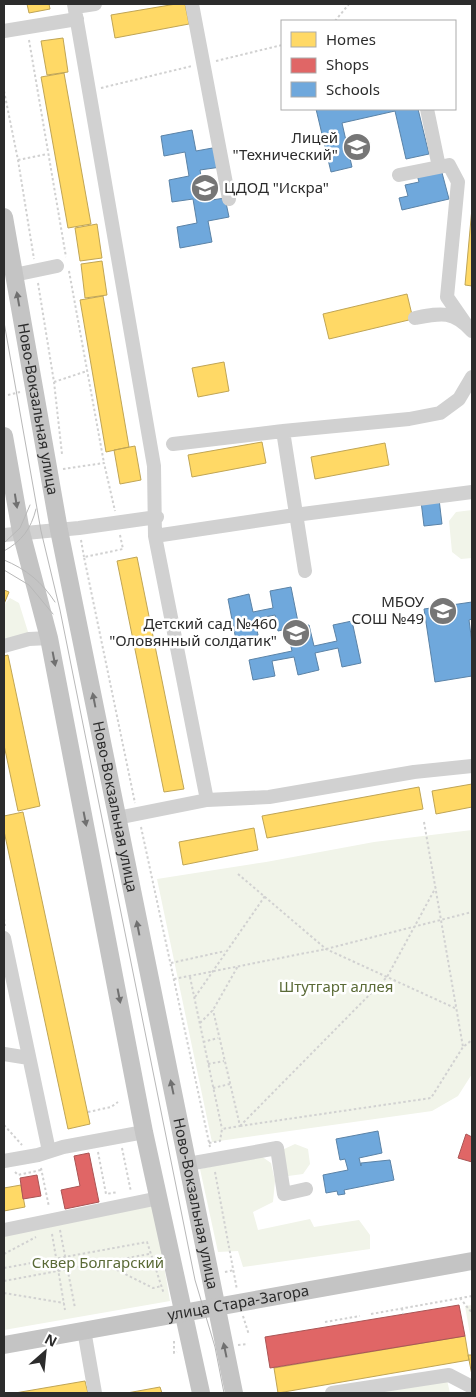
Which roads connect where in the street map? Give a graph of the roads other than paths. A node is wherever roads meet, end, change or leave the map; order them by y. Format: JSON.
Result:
{"nodes":[{"id":1,"x":96,"y":4,"type":"edge"},
{"id":2,"x":192,"y":4,"type":"edge"},
{"id":3,"x":75,"y":10,"type":"edge"},
{"id":4,"x":4,"y":31,"type":"edge"},
{"id":5,"x":426,"y":110,"type":"edge"},
{"id":6,"x":439,"y":167,"type":"junction"},
{"id":7,"x":399,"y":175,"type":"dead end"},
{"id":8,"x":229,"y":199,"type":"dead end"},
{"id":9,"x":4,"y":217,"type":"edge"},
{"id":10,"x":57,"y":266,"type":"dead end"},
{"id":11,"x":14,"y":275,"type":"junction"},
{"id":12,"x":415,"y":318,"type":"dead end"},
{"id":13,"x":469,"y":327,"type":"edge"},
{"id":14,"x":472,"y":377,"type":"edge"},
{"id":15,"x":283,"y":431,"type":"junction"},
{"id":16,"x":4,"y":436,"type":"edge"},
{"id":17,"x":173,"y":444,"type":"dead end"},
{"id":18,"x":472,"y":492,"type":"edge"},
{"id":19,"x":296,"y":515,"type":"junction"},
{"id":20,"x":157,"y":517,"type":"junction"},
{"id":21,"x":59,"y":530,"type":"junction"},
{"id":22,"x":12,"y":534,"type":"edge"},
{"id":23,"x":155,"y":536,"type":"junction"},
{"id":24,"x":304,"y":571,"type":"dead end"},
{"id":25,"x":49,"y":638,"type":"junction"},
{"id":26,"x":4,"y":646,"type":"edge"},
{"id":27,"x":472,"y":766,"type":"edge"},
{"id":28,"x":207,"y":800,"type":"junction"},
{"id":29,"x":118,"y":818,"type":"junction"},
{"id":30,"x":4,"y":938,"type":"edge"},
{"id":31,"x":4,"y":1054,"type":"edge"},
{"id":32,"x":29,"y":1058,"type":"junction"},
{"id":33,"x":144,"y":1132,"type":"junction"},
{"id":34,"x":39,"y":1154,"type":"junction"},
{"id":35,"x":188,"y":1164,"type":"junction"},
{"id":36,"x":6,"y":1166,"type":"edge"},
{"id":37,"x":306,"y":1189,"type":"dead end"},
{"id":38,"x":159,"y":1198,"type":"junction"},
{"id":39,"x":4,"y":1230,"type":"edge"},
{"id":40,"x":472,"y":1261,"type":"edge"},
{"id":41,"x":216,"y":1306,"type":"junction"},
{"id":42,"x":184,"y":1312,"type":"junction"},
{"id":43,"x":84,"y":1330,"type":"junction"},
{"id":44,"x":4,"y":1345,"type":"edge"},
{"id":45,"x":472,"y":1387,"type":"edge"},
{"id":46,"x":95,"y":1393,"type":"edge"},
{"id":47,"x":202,"y":1393,"type":"edge"},
{"id":48,"x":234,"y":1393,"type":"edge"},
{"id":49,"x":332,"y":1393,"type":"edge"}],
"edges":[{"from":1,"to":3,"type":"street"},
{"from":2,"to":8,"type":"street"},
{"from":3,"to":4,"type":"street"},
{"from":3,"to":20,"type":"street"},
{"from":5,"to":6,"type":"street"},
{"from":6,"to":7,"type":"street"},
{"from":6,"to":13,"type":"street"},
{"from":9,"to":11,"type":"main road","name":"Ново-Вокзальная улица"},
{"from":10,"to":11,"type":"street"},
{"from":21,"to":11,"type":"main road","name":"Ново-Вокзальная улица","one_way":true},
{"from":12,"to":13,"type":"street"},
{"from":14,"to":15,"type":"street"},
{"from":15,"to":17,"type":"street"},
{"from":15,"to":19,"type":"street"},
{"from":16,"to":22,"type":"main road","one_way":true},
{"from":18,"to":19,"type":"street"},
{"from":19,"to":23,"type":"street"},
{"from":19,"to":24,"type":"street"},
{"from":20,"to":21,"type":"street"},
{"from":20,"to":23,"type":"street"},
{"from":21,"to":22,"type":"street"},
{"from":29,"to":21,"type":"main road","name":"Ново-Вокзальная улица","one_way":true},
{"from":22,"to":25,"type":"main road"},
{"from":23,"to":28,"type":"street"},
{"from":25,"to":26,"type":"street"},
{"from":25,"to":33,"type":"main road","one_way":true},
{"from":27,"to":28,"type":"street"},
{"from":28,"to":29,"type":"street"},
{"from":35,"to":29,"type":"main road","name":"Ново-Вокзальная улица","one_way":true},
{"from":30,"to":32,"type":"street"},
{"from":31,"to":32,"type":"street"},
{"from":32,"to":34,"type":"street"},
{"from":33,"to":34,"type":"street"},
{"from":33,"to":38,"type":"main road"},
{"from":34,"to":36,"type":"street"},
{"from":35,"to":37,"type":"street"},
{"from":35,"to":41,"type":"main road","name":"Ново-Вокзальная улица"},
{"from":38,"to":39,"type":"street"},
{"from":38,"to":42,"type":"main road"},
{"from":40,"to":41,"type":"main road","name":"улица Стара-Загора"},
{"from":41,"to":42,"type":"main road","name":"улица Стара-Загора"},
{"from":48,"to":41,"type":"main road","name":"Ново-Вокзальная улица","one_way":true},
{"from":42,"to":43,"type":"main road","name":"улица Стара-Загора"},
{"from":42,"to":47,"type":"main road"},
{"from":43,"to":44,"type":"main road","name":"улица Стара-Загора"},
{"from":43,"to":46,"type":"street"},
{"from":45,"to":49,"type":"street"}]}
